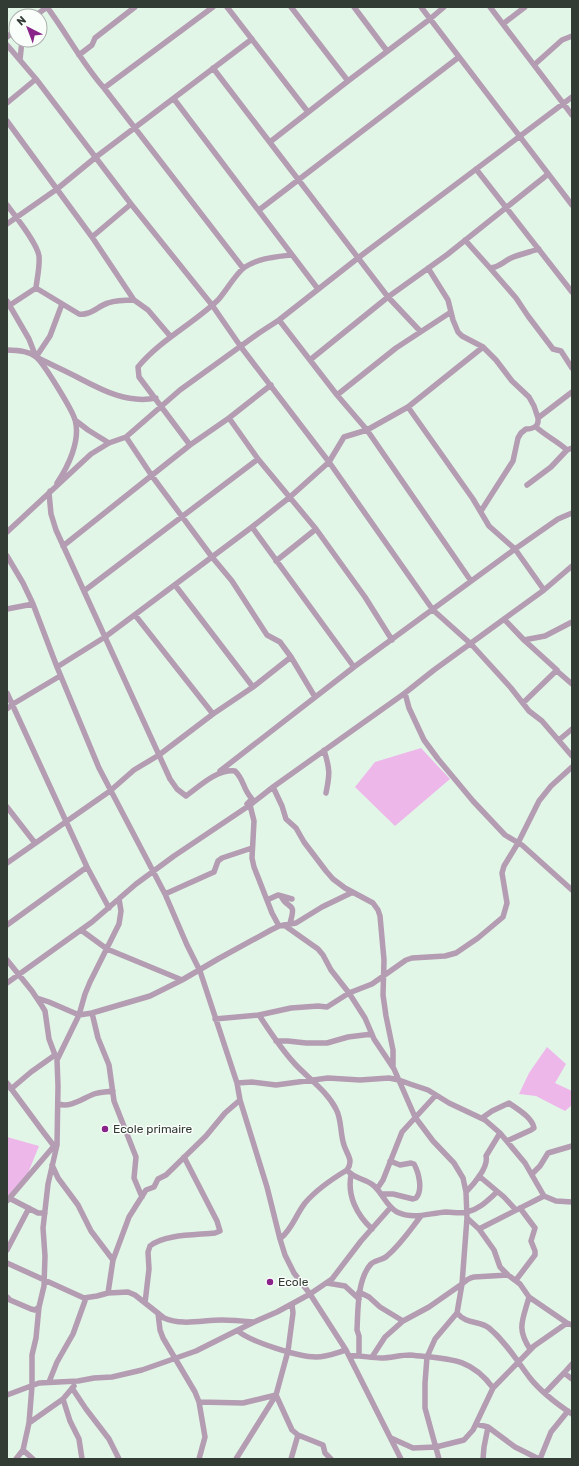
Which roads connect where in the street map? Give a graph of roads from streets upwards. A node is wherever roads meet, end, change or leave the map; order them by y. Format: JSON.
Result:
{"nodes":[{"id":1,"x":47,"y":7,"type":"edge"},
{"id":2,"x":136,"y":7,"type":"edge"},
{"id":3,"x":213,"y":7,"type":"edge"},
{"id":4,"x":227,"y":7,"type":"edge"},
{"id":5,"x":292,"y":7,"type":"edge"},
{"id":6,"x":354,"y":7,"type":"edge"},
{"id":7,"x":421,"y":7,"type":"edge"},
{"id":8,"x":444,"y":7,"type":"edge"},
{"id":9,"x":490,"y":7,"type":"edge"},
{"id":10,"x":525,"y":7,"type":"edge"},
{"id":11,"x":430,"y":19,"type":"junction"},
{"id":12,"x":502,"y":24,"type":"junction"},
{"id":13,"x":572,"y":36,"type":"edge"},
{"id":14,"x":252,"y":39,"type":"junction"},
{"id":15,"x":7,"y":45,"type":"edge"},
{"id":16,"x":21,"y":48,"type":"edge"},
{"id":17,"x":387,"y":52,"type":"junction"},
{"id":18,"x":79,"y":55,"type":"junction"},
{"id":19,"x":459,"y":57,"type":"junction"},
{"id":20,"x":20,"y":60,"type":"junction"},
{"id":21,"x":534,"y":64,"type":"junction"},
{"id":22,"x":213,"y":68,"type":"junction"},
{"id":23,"x":36,"y":79,"type":"junction"},
{"id":24,"x":348,"y":81,"type":"junction"},
{"id":25,"x":104,"y":88,"type":"junction"},
{"id":26,"x":572,"y":97,"type":"edge"},
{"id":27,"x":174,"y":99,"type":"junction"},
{"id":28,"x":7,"y":104,"type":"edge"},
{"id":29,"x":563,"y":104,"type":"junction"},
{"id":30,"x":308,"y":112,"type":"junction"},
{"id":31,"x":572,"y":116,"type":"edge"},
{"id":32,"x":7,"y":120,"type":"edge"},
{"id":33,"x":134,"y":128,"type":"junction"},
{"id":34,"x":519,"y":136,"type":"junction"},
{"id":35,"x":270,"y":142,"type":"junction"},
{"id":36,"x":96,"y":157,"type":"junction"},
{"id":37,"x":476,"y":169,"type":"junction"},
{"id":38,"x":547,"y":174,"type":"junction"},
{"id":39,"x":298,"y":180,"type":"junction"},
{"id":40,"x":57,"y":189,"type":"junction"},
{"id":41,"x":130,"y":204,"type":"junction"},
{"id":42,"x":7,"y":205,"type":"edge"},
{"id":43,"x":572,"y":206,"type":"edge"},
{"id":44,"x":506,"y":207,"type":"junction"},
{"id":45,"x":259,"y":210,"type":"junction"},
{"id":46,"x":16,"y":218,"type":"junction"},
{"id":47,"x":7,"y":224,"type":"edge"},
{"id":48,"x":92,"y":237,"type":"junction"},
{"id":49,"x":465,"y":240,"type":"junction"},
{"id":50,"x":539,"y":249,"type":"junction"},
{"id":51,"x":291,"y":255,"type":"junction"},
{"id":52,"x":358,"y":258,"type":"junction"},
{"id":53,"x":243,"y":268,"type":"junction"},
{"id":54,"x":428,"y":268,"type":"junction"},
{"id":55,"x":490,"y":268,"type":"junction"},
{"id":56,"x":36,"y":288,"type":"junction"},
{"id":57,"x":318,"y":289,"type":"junction"},
{"id":58,"x":572,"y":292,"type":"edge"},
{"id":59,"x":388,"y":297,"type":"junction"},
{"id":60,"x":134,"y":300,"type":"junction"},
{"id":61,"x":62,"y":304,"type":"junction"},
{"id":62,"x":212,"y":304,"type":"junction"},
{"id":63,"x":8,"y":305,"type":"edge"},
{"id":64,"x":451,"y":312,"type":"junction"},
{"id":65,"x":279,"y":320,"type":"junction"},
{"id":66,"x":420,"y":331,"type":"junction"},
{"id":67,"x":171,"y":337,"type":"junction"},
{"id":68,"x":241,"y":347,"type":"junction"},
{"id":69,"x":483,"y":347,"type":"junction"},
{"id":70,"x":7,"y":350,"type":"edge"},
{"id":71,"x":36,"y":357,"type":"junction"},
{"id":72,"x":310,"y":360,"type":"junction"},
{"id":73,"x":572,"y":368,"type":"edge"},
{"id":74,"x":271,"y":385,"type":"junction"},
{"id":75,"x":572,"y":392,"type":"edge"},
{"id":76,"x":337,"y":395,"type":"junction"},
{"id":77,"x":156,"y":398,"type":"junction"},
{"id":78,"x":162,"y":406,"type":"junction"},
{"id":79,"x":408,"y":406,"type":"junction"},
{"id":80,"x":229,"y":418,"type":"junction"},
{"id":81,"x":538,"y":418,"type":"junction"},
{"id":82,"x":75,"y":420,"type":"junction"},
{"id":83,"x":536,"y":427,"type":"junction"},
{"id":84,"x":367,"y":430,"type":"junction"},
{"id":85,"x":126,"y":436,"type":"junction"},
{"id":86,"x":109,"y":443,"type":"junction"},
{"id":87,"x":190,"y":445,"type":"junction"},
{"id":88,"x":569,"y":449,"type":"edge"},
{"id":89,"x":258,"y":459,"type":"junction"},
{"id":90,"x":329,"y":462,"type":"junction"},
{"id":91,"x":152,"y":476,"type":"junction"},
{"id":92,"x":527,"y":485,"type":"dead end"},
{"id":93,"x":49,"y":493,"type":"junction"},
{"id":94,"x":290,"y":497,"type":"junction"},
{"id":95,"x":481,"y":511,"type":"junction"},
{"id":96,"x":572,"y":513,"type":"edge"},
{"id":97,"x":182,"y":516,"type":"junction"},
{"id":98,"x":252,"y":528,"type":"junction"},
{"id":99,"x":316,"y":529,"type":"junction"},
{"id":100,"x":7,"y":532,"type":"edge"},
{"id":101,"x":63,"y":546,"type":"junction"},
{"id":102,"x":515,"y":549,"type":"junction"},
{"id":103,"x":7,"y":556,"type":"edge"},
{"id":104,"x":212,"y":557,"type":"junction"},
{"id":105,"x":276,"y":562,"type":"junction"},
{"id":106,"x":572,"y":566,"type":"edge"},
{"id":107,"x":471,"y":581,"type":"junction"},
{"id":108,"x":174,"y":585,"type":"junction"},
{"id":109,"x":544,"y":590,"type":"junction"},
{"id":110,"x":84,"y":591,"type":"junction"},
{"id":111,"x":33,"y":604,"type":"junction"},
{"id":112,"x":7,"y":609,"type":"edge"},
{"id":113,"x":433,"y":610,"type":"junction"},
{"id":114,"x":135,"y":615,"type":"junction"},
{"id":115,"x":504,"y":619,"type":"junction"},
{"id":116,"x":572,"y":622,"type":"edge"},
{"id":117,"x":106,"y":637,"type":"junction"},
{"id":118,"x":392,"y":640,"type":"junction"},
{"id":119,"x":524,"y":640,"type":"junction"},
{"id":120,"x":471,"y":644,"type":"junction"},
{"id":121,"x":291,"y":657,"type":"junction"},
{"id":122,"x":57,"y":667,"type":"junction"},
{"id":123,"x":354,"y":667,"type":"junction"},
{"id":124,"x":557,"y":671,"type":"junction"},
{"id":125,"x":60,"y":676,"type":"junction"},
{"id":126,"x":572,"y":684,"type":"edge"},
{"id":127,"x":253,"y":687,"type":"junction"},
{"id":128,"x":7,"y":693,"type":"edge"},
{"id":129,"x":405,"y":693,"type":"junction"},
{"id":130,"x":315,"y":698,"type":"junction"},
{"id":131,"x":523,"y":703,"type":"junction"},
{"id":132,"x":13,"y":704,"type":"junction"},
{"id":133,"x":7,"y":709,"type":"edge"},
{"id":134,"x":213,"y":714,"type":"junction"},
{"id":135,"x":572,"y":729,"type":"edge"},
{"id":136,"x":559,"y":740,"type":"junction"},
{"id":137,"x":324,"y":750,"type":"junction"},
{"id":138,"x":159,"y":755,"type":"junction"},
{"id":139,"x":572,"y":756,"type":"edge"},
{"id":140,"x":572,"y":767,"type":"edge"},
{"id":141,"x":216,"y":775,"type":"junction"},
{"id":142,"x":273,"y":787,"type":"junction"},
{"id":143,"x":110,"y":791,"type":"junction"},
{"id":144,"x":326,"y":793,"type":"dead end"},
{"id":145,"x":250,"y":805,"type":"junction"},
{"id":146,"x":7,"y":807,"type":"edge"},
{"id":147,"x":240,"y":812,"type":"junction"},
{"id":148,"x":66,"y":822,"type":"junction"},
{"id":149,"x":35,"y":843,"type":"junction"},
{"id":150,"x":518,"y":843,"type":"junction"},
{"id":151,"x":252,"y":848,"type":"junction"},
{"id":152,"x":7,"y":864,"type":"edge"},
{"id":153,"x":88,"y":867,"type":"junction"},
{"id":154,"x":153,"y":871,"type":"junction"},
{"id":155,"x":572,"y":890,"type":"edge"},
{"id":156,"x":353,"y":892,"type":"junction"},
{"id":157,"x":165,"y":894,"type":"junction"},
{"id":158,"x":281,"y":896,"type":"junction"},
{"id":159,"x":119,"y":899,"type":"junction"},
{"id":160,"x":292,"y":899,"type":"dead end"},
{"id":161,"x":267,"y":900,"type":"junction"},
{"id":162,"x":109,"y":908,"type":"junction"},
{"id":163,"x":7,"y":925,"type":"edge"},
{"id":164,"x":284,"y":925,"type":"junction"},
{"id":165,"x":81,"y":930,"type":"junction"},
{"id":166,"x":107,"y":949,"type":"junction"},
{"id":167,"x":7,"y":960,"type":"edge"},
{"id":168,"x":200,"y":971,"type":"junction"},
{"id":169,"x":19,"y":974,"type":"junction"},
{"id":170,"x":383,"y":977,"type":"junction"},
{"id":171,"x":182,"y":980,"type":"junction"},
{"id":172,"x":7,"y":983,"type":"edge"},
{"id":173,"x":349,"y":993,"type":"junction"},
{"id":174,"x":37,"y":998,"type":"junction"},
{"id":175,"x":92,"y":1013,"type":"junction"},
{"id":176,"x":79,"y":1015,"type":"junction"},
{"id":177,"x":259,"y":1015,"type":"junction"},
{"id":178,"x":215,"y":1019,"type":"junction"},
{"id":179,"x":372,"y":1034,"type":"junction"},
{"id":180,"x":276,"y":1041,"type":"junction"},
{"id":181,"x":56,"y":1058,"type":"junction"},
{"id":182,"x":393,"y":1068,"type":"junction"},
{"id":183,"x":312,"y":1080,"type":"junction"},
{"id":184,"x":399,"y":1080,"type":"junction"},
{"id":185,"x":7,"y":1083,"type":"edge"},
{"id":186,"x":237,"y":1083,"type":"junction"},
{"id":187,"x":11,"y":1089,"type":"junction"},
{"id":188,"x":113,"y":1091,"type":"junction"},
{"id":189,"x":436,"y":1095,"type":"junction"},
{"id":190,"x":240,"y":1100,"type":"junction"},
{"id":191,"x":58,"y":1104,"type":"junction"},
{"id":192,"x":416,"y":1117,"type":"junction"},
{"id":193,"x":482,"y":1118,"type":"junction"},
{"id":194,"x":500,"y":1133,"type":"junction"},
{"id":195,"x":507,"y":1141,"type":"junction"},
{"id":196,"x":56,"y":1146,"type":"junction"},
{"id":197,"x":572,"y":1146,"type":"edge"},
{"id":198,"x":184,"y":1157,"type":"junction"},
{"id":199,"x":390,"y":1161,"type":"junction"},
{"id":200,"x":52,"y":1165,"type":"junction"},
{"id":201,"x":347,"y":1170,"type":"junction"},
{"id":202,"x":532,"y":1174,"type":"junction"},
{"id":203,"x":351,"y":1175,"type":"junction"},
{"id":204,"x":479,"y":1176,"type":"junction"},
{"id":205,"x":379,"y":1191,"type":"junction"},
{"id":206,"x":466,"y":1192,"type":"junction"},
{"id":207,"x":497,"y":1192,"type":"junction"},
{"id":208,"x":544,"y":1196,"type":"junction"},
{"id":209,"x":142,"y":1197,"type":"junction"},
{"id":210,"x":8,"y":1199,"type":"edge"},
{"id":211,"x":572,"y":1203,"type":"edge"},
{"id":212,"x":391,"y":1207,"type":"junction"},
{"id":213,"x":29,"y":1208,"type":"junction"},
{"id":214,"x":518,"y":1209,"type":"junction"},
{"id":215,"x":45,"y":1213,"type":"junction"},
{"id":216,"x":467,"y":1215,"type":"junction"},
{"id":217,"x":422,"y":1216,"type":"junction"},
{"id":218,"x":372,"y":1229,"type":"junction"},
{"id":219,"x":479,"y":1229,"type":"junction"},
{"id":220,"x":280,"y":1240,"type":"junction"},
{"id":221,"x":7,"y":1250,"type":"edge"},
{"id":222,"x":113,"y":1260,"type":"junction"},
{"id":223,"x":7,"y":1263,"type":"edge"},
{"id":224,"x":508,"y":1275,"type":"junction"},
{"id":225,"x":44,"y":1279,"type":"junction"},
{"id":226,"x":516,"y":1280,"type":"junction"},
{"id":227,"x":328,"y":1283,"type":"junction"},
{"id":228,"x":462,"y":1284,"type":"junction"},
{"id":229,"x":359,"y":1292,"type":"junction"},
{"id":230,"x":108,"y":1293,"type":"junction"},
{"id":231,"x":310,"y":1294,"type":"junction"},
{"id":232,"x":7,"y":1297,"type":"edge"},
{"id":233,"x":529,"y":1297,"type":"junction"},
{"id":234,"x":86,"y":1298,"type":"junction"},
{"id":235,"x":359,"y":1299,"type":"junction"},
{"id":236,"x":145,"y":1303,"type":"junction"},
{"id":237,"x":292,"y":1304,"type":"junction"},
{"id":238,"x":39,"y":1307,"type":"junction"},
{"id":239,"x":457,"y":1312,"type":"junction"},
{"id":240,"x":158,"y":1313,"type":"junction"},
{"id":241,"x":403,"y":1321,"type":"junction"},
{"id":242,"x":254,"y":1322,"type":"junction"},
{"id":243,"x":570,"y":1324,"type":"edge"},
{"id":244,"x":238,"y":1331,"type":"junction"},
{"id":245,"x":346,"y":1350,"type":"junction"},
{"id":246,"x":530,"y":1350,"type":"junction"},
{"id":247,"x":288,"y":1351,"type":"junction"},
{"id":248,"x":359,"y":1355,"type":"junction"},
{"id":249,"x":349,"y":1356,"type":"junction"},
{"id":250,"x":427,"y":1357,"type":"junction"},
{"id":251,"x":372,"y":1358,"type":"junction"},
{"id":252,"x":175,"y":1359,"type":"junction"},
{"id":253,"x":520,"y":1362,"type":"junction"},
{"id":254,"x":572,"y":1364,"type":"edge"},
{"id":255,"x":564,"y":1373,"type":"junction"},
{"id":256,"x":572,"y":1379,"type":"edge"},
{"id":257,"x":78,"y":1381,"type":"junction"},
{"id":258,"x":49,"y":1382,"type":"junction"},
{"id":259,"x":32,"y":1386,"type":"junction"},
{"id":260,"x":72,"y":1388,"type":"junction"},
{"id":261,"x":494,"y":1388,"type":"junction"},
{"id":262,"x":546,"y":1393,"type":"junction"},
{"id":263,"x":7,"y":1395,"type":"edge"},
{"id":264,"x":276,"y":1395,"type":"junction"},
{"id":265,"x":64,"y":1399,"type":"junction"},
{"id":266,"x":199,"y":1402,"type":"junction"},
{"id":267,"x":570,"y":1413,"type":"edge"},
{"id":268,"x":29,"y":1423,"type":"junction"},
{"id":269,"x":476,"y":1424,"type":"junction"},
{"id":270,"x":488,"y":1427,"type":"junction"},
{"id":271,"x":298,"y":1434,"type":"junction"},
{"id":272,"x":390,"y":1438,"type":"junction"},
{"id":273,"x":436,"y":1447,"type":"junction"},
{"id":274,"x":23,"y":1450,"type":"junction"},
{"id":275,"x":16,"y":1459,"type":"edge"},
{"id":276,"x":33,"y":1459,"type":"edge"},
{"id":277,"x":82,"y":1459,"type":"edge"},
{"id":278,"x":119,"y":1459,"type":"edge"},
{"id":279,"x":199,"y":1459,"type":"edge"},
{"id":280,"x":236,"y":1459,"type":"edge"},
{"id":281,"x":292,"y":1459,"type":"edge"},
{"id":282,"x":331,"y":1459,"type":"edge"},
{"id":283,"x":401,"y":1459,"type":"edge"},
{"id":284,"x":439,"y":1459,"type":"edge"},
{"id":285,"x":484,"y":1459,"type":"edge"},
{"id":286,"x":539,"y":1459,"type":"edge"}],
"edges":[{"from":1,"to":18,"type":"street"},
{"from":2,"to":18,"type":"street"},
{"from":3,"to":25,"type":"street"},
{"from":4,"to":14,"type":"street"},
{"from":5,"to":24,"type":"street"},
{"from":6,"to":17,"type":"street"},
{"from":7,"to":11,"type":"street"},
{"from":8,"to":11,"type":"street"},
{"from":9,"to":12,"type":"street"},
{"from":10,"to":12,"type":"street"},
{"from":11,"to":17,"type":"street"},
{"from":11,"to":19,"type":"street"},
{"from":12,"to":21,"type":"street"},
{"from":13,"to":21,"type":"street"},
{"from":14,"to":22,"type":"street"},
{"from":14,"to":30,"type":"street"},
{"from":15,"to":20,"type":"street"},
{"from":16,"to":20,"type":"street"},
{"from":17,"to":24,"type":"street"},
{"from":18,"to":25,"type":"street"},
{"from":19,"to":34,"type":"street"},
{"from":19,"to":39,"type":"street"},
{"from":20,"to":23,"type":"street"},
{"from":21,"to":29,"type":"street"},
{"from":22,"to":27,"type":"street"},
{"from":22,"to":35,"type":"street"},
{"from":23,"to":28,"type":"street"},
{"from":23,"to":36,"type":"street"},
{"from":24,"to":30,"type":"street"},
{"from":25,"to":33,"type":"street"},
{"from":26,"to":29,"type":"street"},
{"from":27,"to":33,"type":"street"},
{"from":27,"to":45,"type":"street"},
{"from":29,"to":31,"type":"street"},
{"from":29,"to":34,"type":"street"},
{"from":30,"to":35,"type":"street"},
{"from":32,"to":40,"type":"street"},
{"from":33,"to":36,"type":"street"},
{"from":33,"to":53,"type":"street"},
{"from":34,"to":37,"type":"street"},
{"from":34,"to":38,"type":"street"},
{"from":35,"to":39,"type":"street"},
{"from":36,"to":40,"type":"street"},
{"from":36,"to":41,"type":"street"},
{"from":37,"to":44,"type":"street"},
{"from":37,"to":52,"type":"street"},
{"from":38,"to":43,"type":"street"},
{"from":38,"to":44,"type":"street"},
{"from":39,"to":45,"type":"street"},
{"from":39,"to":52,"type":"street"},
{"from":40,"to":46,"type":"street"},
{"from":40,"to":48,"type":"street"},
{"from":41,"to":48,"type":"street"},
{"from":41,"to":62,"type":"street"},
{"from":42,"to":46,"type":"street"},
{"from":44,"to":49,"type":"street"},
{"from":44,"to":50,"type":"street"},
{"from":45,"to":51,"type":"street"},
{"from":46,"to":47,"type":"street"},
{"from":46,"to":56,"type":"street"},
{"from":48,"to":60,"type":"street"},
{"from":49,"to":54,"type":"street"},
{"from":49,"to":55,"type":"street"},
{"from":50,"to":55,"type":"street"},
{"from":50,"to":58,"type":"street"},
{"from":51,"to":53,"type":"street"},
{"from":51,"to":57,"type":"street"},
{"from":52,"to":57,"type":"street"},
{"from":52,"to":59,"type":"street"},
{"from":53,"to":62,"type":"street"},
{"from":54,"to":59,"type":"street"},
{"from":54,"to":64,"type":"street"},
{"from":55,"to":73,"type":"street"},
{"from":56,"to":61,"type":"street"},
{"from":56,"to":63,"type":"street"},
{"from":57,"to":65,"type":"street"},
{"from":59,"to":66,"type":"street"},
{"from":59,"to":72,"type":"street"},
{"from":60,"to":61,"type":"street"},
{"from":60,"to":67,"type":"street"},
{"from":61,"to":71,"type":"street"},
{"from":62,"to":67,"type":"street"},
{"from":62,"to":68,"type":"street"},
{"from":63,"to":71,"type":"street"},
{"from":64,"to":66,"type":"street"},
{"from":64,"to":69,"type":"street"},
{"from":65,"to":68,"type":"street"},
{"from":65,"to":72,"type":"street"},
{"from":66,"to":76,"type":"street"},
{"from":67,"to":77,"type":"street"},
{"from":68,"to":74,"type":"street"},
{"from":68,"to":78,"type":"street"},
{"from":69,"to":79,"type":"street"},
{"from":69,"to":81,"type":"street"},
{"from":70,"to":71,"type":"street"},
{"from":71,"to":77,"type":"street"},
{"from":71,"to":82,"type":"street"},
{"from":72,"to":76,"type":"street"},
{"from":74,"to":80,"type":"street"},
{"from":74,"to":90,"type":"street"},
{"from":75,"to":81,"type":"street"},
{"from":76,"to":84,"type":"street"},
{"from":77,"to":78,"type":"street"},
{"from":78,"to":85,"type":"street"},
{"from":78,"to":87,"type":"street"},
{"from":79,"to":84,"type":"street"},
{"from":79,"to":95,"type":"street"},
{"from":80,"to":87,"type":"street"},
{"from":80,"to":89,"type":"street"},
{"from":81,"to":83,"type":"street"},
{"from":82,"to":86,"type":"street"},
{"from":82,"to":93,"type":"street"},
{"from":83,"to":88,"type":"street"},
{"from":83,"to":95,"type":"street"},
{"from":84,"to":90,"type":"street"},
{"from":84,"to":107,"type":"street"},
{"from":85,"to":86,"type":"street"},
{"from":85,"to":91,"type":"street"},
{"from":86,"to":93,"type":"street"},
{"from":87,"to":91,"type":"street"},
{"from":88,"to":92,"type":"street"},
{"from":89,"to":94,"type":"street"},
{"from":89,"to":97,"type":"street"},
{"from":90,"to":94,"type":"street"},
{"from":90,"to":113,"type":"street"},
{"from":91,"to":97,"type":"street"},
{"from":91,"to":101,"type":"street"},
{"from":93,"to":100,"type":"street"},
{"from":93,"to":101,"type":"street"},
{"from":94,"to":98,"type":"street"},
{"from":94,"to":99,"type":"street"},
{"from":95,"to":102,"type":"street"},
{"from":96,"to":102,"type":"street"},
{"from":97,"to":104,"type":"street"},
{"from":97,"to":110,"type":"street"},
{"from":98,"to":104,"type":"street"},
{"from":98,"to":105,"type":"street"},
{"from":99,"to":105,"type":"street"},
{"from":99,"to":118,"type":"street"},
{"from":101,"to":110,"type":"street"},
{"from":102,"to":107,"type":"street"},
{"from":102,"to":109,"type":"street"},
{"from":103,"to":111,"type":"street"},
{"from":104,"to":108,"type":"street"},
{"from":104,"to":121,"type":"street"},
{"from":105,"to":123,"type":"street"},
{"from":106,"to":109,"type":"street"},
{"from":107,"to":113,"type":"street"},
{"from":108,"to":114,"type":"street"},
{"from":108,"to":127,"type":"street"},
{"from":109,"to":115,"type":"street"},
{"from":110,"to":117,"type":"street"},
{"from":111,"to":112,"type":"street"},
{"from":111,"to":122,"type":"street"},
{"from":113,"to":118,"type":"street"},
{"from":113,"to":120,"type":"street"},
{"from":114,"to":117,"type":"street"},
{"from":114,"to":134,"type":"street"},
{"from":115,"to":119,"type":"street"},
{"from":115,"to":120,"type":"street"},
{"from":116,"to":119,"type":"street"},
{"from":117,"to":122,"type":"street"},
{"from":117,"to":138,"type":"street"},
{"from":118,"to":123,"type":"street"},
{"from":119,"to":124,"type":"street"},
{"from":120,"to":129,"type":"street"},
{"from":120,"to":131,"type":"street"},
{"from":121,"to":127,"type":"street"},
{"from":121,"to":130,"type":"street"},
{"from":122,"to":125,"type":"street"},
{"from":123,"to":130,"type":"street"},
{"from":124,"to":126,"type":"street"},
{"from":124,"to":131,"type":"street"},
{"from":125,"to":132,"type":"street"},
{"from":125,"to":143,"type":"street"},
{"from":127,"to":134,"type":"street"},
{"from":128,"to":132,"type":"street"},
{"from":129,"to":137,"type":"street"},
{"from":129,"to":150,"type":"street"},
{"from":130,"to":141,"type":"street"},
{"from":131,"to":136,"type":"street"},
{"from":132,"to":133,"type":"street"},
{"from":132,"to":148,"type":"street"},
{"from":134,"to":138,"type":"street"},
{"from":135,"to":136,"type":"street"},
{"from":136,"to":139,"type":"street"},
{"from":137,"to":142,"type":"street"},
{"from":137,"to":144,"type":"street"},
{"from":138,"to":141,"type":"street"},
{"from":138,"to":143,"type":"street"},
{"from":140,"to":150,"type":"street"},
{"from":141,"to":147,"type":"street"},
{"from":142,"to":145,"type":"street"},
{"from":142,"to":156,"type":"street"},
{"from":143,"to":148,"type":"street"},
{"from":143,"to":154,"type":"street"},
{"from":145,"to":147,"type":"street"},
{"from":145,"to":151,"type":"street"},
{"from":146,"to":149,"type":"street"},
{"from":147,"to":154,"type":"street"},
{"from":148,"to":149,"type":"street"},
{"from":148,"to":153,"type":"street"},
{"from":149,"to":152,"type":"street"},
{"from":150,"to":155,"type":"street"},
{"from":150,"to":170,"type":"street"},
{"from":151,"to":157,"type":"street"},
{"from":151,"to":161,"type":"street"},
{"from":153,"to":162,"type":"street"},
{"from":153,"to":163,"type":"street"},
{"from":154,"to":157,"type":"street"},
{"from":154,"to":159,"type":"street"},
{"from":156,"to":164,"type":"street"},
{"from":156,"to":170,"type":"street"},
{"from":157,"to":168,"type":"street"},
{"from":158,"to":160,"type":"street"},
{"from":158,"to":161,"type":"street"},
{"from":158,"to":164,"type":"street"},
{"from":159,"to":162,"type":"street"},
{"from":159,"to":166,"type":"street"},
{"from":161,"to":164,"type":"street"},
{"from":162,"to":165,"type":"street"},
{"from":164,"to":168,"type":"street"},
{"from":164,"to":173,"type":"street"},
{"from":165,"to":166,"type":"street"},
{"from":165,"to":169,"type":"street"},
{"from":166,"to":171,"type":"street"},
{"from":166,"to":176,"type":"street"},
{"from":167,"to":169,"type":"street"},
{"from":168,"to":171,"type":"street"},
{"from":168,"to":178,"type":"street"},
{"from":169,"to":172,"type":"street"},
{"from":169,"to":174,"type":"street"},
{"from":170,"to":173,"type":"street"},
{"from":170,"to":182,"type":"street"},
{"from":171,"to":175,"type":"street"},
{"from":173,"to":177,"type":"street"},
{"from":173,"to":179,"type":"street"},
{"from":174,"to":176,"type":"street"},
{"from":174,"to":181,"type":"street"},
{"from":175,"to":176,"type":"street"},
{"from":175,"to":188,"type":"street"},
{"from":176,"to":181,"type":"street"},
{"from":177,"to":178,"type":"street"},
{"from":177,"to":180,"type":"street"},
{"from":178,"to":186,"type":"street"},
{"from":179,"to":180,"type":"street"},
{"from":179,"to":182,"type":"street"},
{"from":180,"to":183,"type":"street"},
{"from":181,"to":187,"type":"street"},
{"from":181,"to":191,"type":"street"},
{"from":182,"to":184,"type":"street"},
{"from":183,"to":184,"type":"street"},
{"from":183,"to":186,"type":"street"},
{"from":183,"to":201,"type":"street"},
{"from":184,"to":189,"type":"street"},
{"from":184,"to":192,"type":"street"},
{"from":185,"to":187,"type":"street"},
{"from":186,"to":190,"type":"street"},
{"from":187,"to":196,"type":"street"},
{"from":188,"to":191,"type":"street"},
{"from":188,"to":209,"type":"street"},
{"from":189,"to":192,"type":"street"},
{"from":189,"to":193,"type":"street"},
{"from":190,"to":198,"type":"street"},
{"from":190,"to":220,"type":"street"},
{"from":191,"to":196,"type":"street"},
{"from":192,"to":199,"type":"street"},
{"from":192,"to":206,"type":"street"},
{"from":193,"to":194,"type":"street"},
{"from":193,"to":195,"type":"street"},
{"from":194,"to":195,"type":"street"},
{"from":194,"to":204,"type":"street"},
{"from":195,"to":202,"type":"street"},
{"from":196,"to":200,"type":"street"},
{"from":196,"to":210,"type":"street"},
{"from":197,"to":202,"type":"street"},
{"from":198,"to":209,"type":"street"},
{"from":198,"to":236,"type":"street"},
{"from":199,"to":205,"type":"street"},
{"from":199,"to":205,"type":"street"},
{"from":200,"to":215,"type":"street"},
{"from":200,"to":222,"type":"street"},
{"from":201,"to":203,"type":"street"},
{"from":201,"to":220,"type":"street"},
{"from":202,"to":208,"type":"street"},
{"from":203,"to":205,"type":"street"},
{"from":203,"to":218,"type":"street"},
{"from":204,"to":206,"type":"street"},
{"from":204,"to":207,"type":"street"},
{"from":205,"to":212,"type":"street"},
{"from":206,"to":216,"type":"street"},
{"from":207,"to":214,"type":"street"},
{"from":207,"to":216,"type":"street"},
{"from":208,"to":211,"type":"street"},
{"from":208,"to":214,"type":"street"},
{"from":209,"to":222,"type":"street"},
{"from":210,"to":213,"type":"street"},
{"from":212,"to":217,"type":"street"},
{"from":212,"to":218,"type":"street"},
{"from":213,"to":215,"type":"street"},
{"from":213,"to":221,"type":"street"},
{"from":214,"to":219,"type":"street"},
{"from":214,"to":226,"type":"street"},
{"from":215,"to":225,"type":"street"},
{"from":216,"to":217,"type":"street"},
{"from":216,"to":219,"type":"street"},
{"from":216,"to":228,"type":"street"},
{"from":217,"to":229,"type":"street"},
{"from":218,"to":227,"type":"street"},
{"from":219,"to":224,"type":"street"},
{"from":220,"to":231,"type":"street"},
{"from":222,"to":230,"type":"street"},
{"from":223,"to":225,"type":"street"},
{"from":224,"to":226,"type":"street"},
{"from":224,"to":228,"type":"street"},
{"from":225,"to":234,"type":"street"},
{"from":225,"to":238,"type":"street"},
{"from":226,"to":233,"type":"street"},
{"from":227,"to":231,"type":"street"},
{"from":227,"to":235,"type":"street"},
{"from":228,"to":239,"type":"street"},
{"from":228,"to":241,"type":"street"},
{"from":229,"to":235,"type":"street"},
{"from":229,"to":241,"type":"street"},
{"from":230,"to":234,"type":"street"},
{"from":230,"to":236,"type":"street"},
{"from":231,"to":237,"type":"street"},
{"from":231,"to":245,"type":"street"},
{"from":232,"to":238,"type":"street"},
{"from":233,"to":243,"type":"street"},
{"from":233,"to":246,"type":"street"},
{"from":234,"to":258,"type":"street"},
{"from":235,"to":248,"type":"street"},
{"from":236,"to":240,"type":"street"},
{"from":237,"to":242,"type":"street"},
{"from":237,"to":247,"type":"street"},
{"from":238,"to":259,"type":"street"},
{"from":239,"to":250,"type":"street"},
{"from":239,"to":253,"type":"street"},
{"from":240,"to":242,"type":"street"},
{"from":240,"to":252,"type":"street"},
{"from":241,"to":251,"type":"street"},
{"from":242,"to":244,"type":"street"},
{"from":243,"to":246,"type":"street"},
{"from":244,"to":247,"type":"street"},
{"from":244,"to":252,"type":"street"},
{"from":245,"to":247,"type":"street"},
{"from":245,"to":249,"type":"street"},
{"from":246,"to":253,"type":"street"},
{"from":247,"to":264,"type":"street"},
{"from":248,"to":249,"type":"street"},
{"from":248,"to":251,"type":"street"},
{"from":249,"to":272,"type":"street"},
{"from":250,"to":251,"type":"street"},
{"from":250,"to":261,"type":"street"},
{"from":250,"to":273,"type":"street"},
{"from":252,"to":257,"type":"street"},
{"from":252,"to":266,"type":"street"},
{"from":253,"to":261,"type":"street"},
{"from":253,"to":262,"type":"street"},
{"from":254,"to":255,"type":"street"},
{"from":255,"to":256,"type":"street"},
{"from":255,"to":262,"type":"street"},
{"from":257,"to":258,"type":"street"},
{"from":257,"to":260,"type":"street"},
{"from":258,"to":259,"type":"street"},
{"from":259,"to":263,"type":"street"},
{"from":259,"to":268,"type":"street"},
{"from":260,"to":265,"type":"street"},
{"from":260,"to":278,"type":"street"},
{"from":261,"to":269,"type":"street"},
{"from":262,"to":267,"type":"street"},
{"from":264,"to":266,"type":"street"},
{"from":264,"to":271,"type":"street"},
{"from":264,"to":280,"type":"street"},
{"from":265,"to":268,"type":"street"},
{"from":265,"to":277,"type":"street"},
{"from":266,"to":279,"type":"street"},
{"from":267,"to":286,"type":"street"},
{"from":268,"to":274,"type":"street"},
{"from":269,"to":270,"type":"street"},
{"from":269,"to":273,"type":"street"},
{"from":270,"to":285,"type":"street"},
{"from":270,"to":286,"type":"street"},
{"from":271,"to":281,"type":"street"},
{"from":271,"to":282,"type":"street"},
{"from":272,"to":273,"type":"street"},
{"from":272,"to":283,"type":"street"},
{"from":273,"to":284,"type":"street"},
{"from":274,"to":275,"type":"street"},
{"from":274,"to":276,"type":"street"}]}
